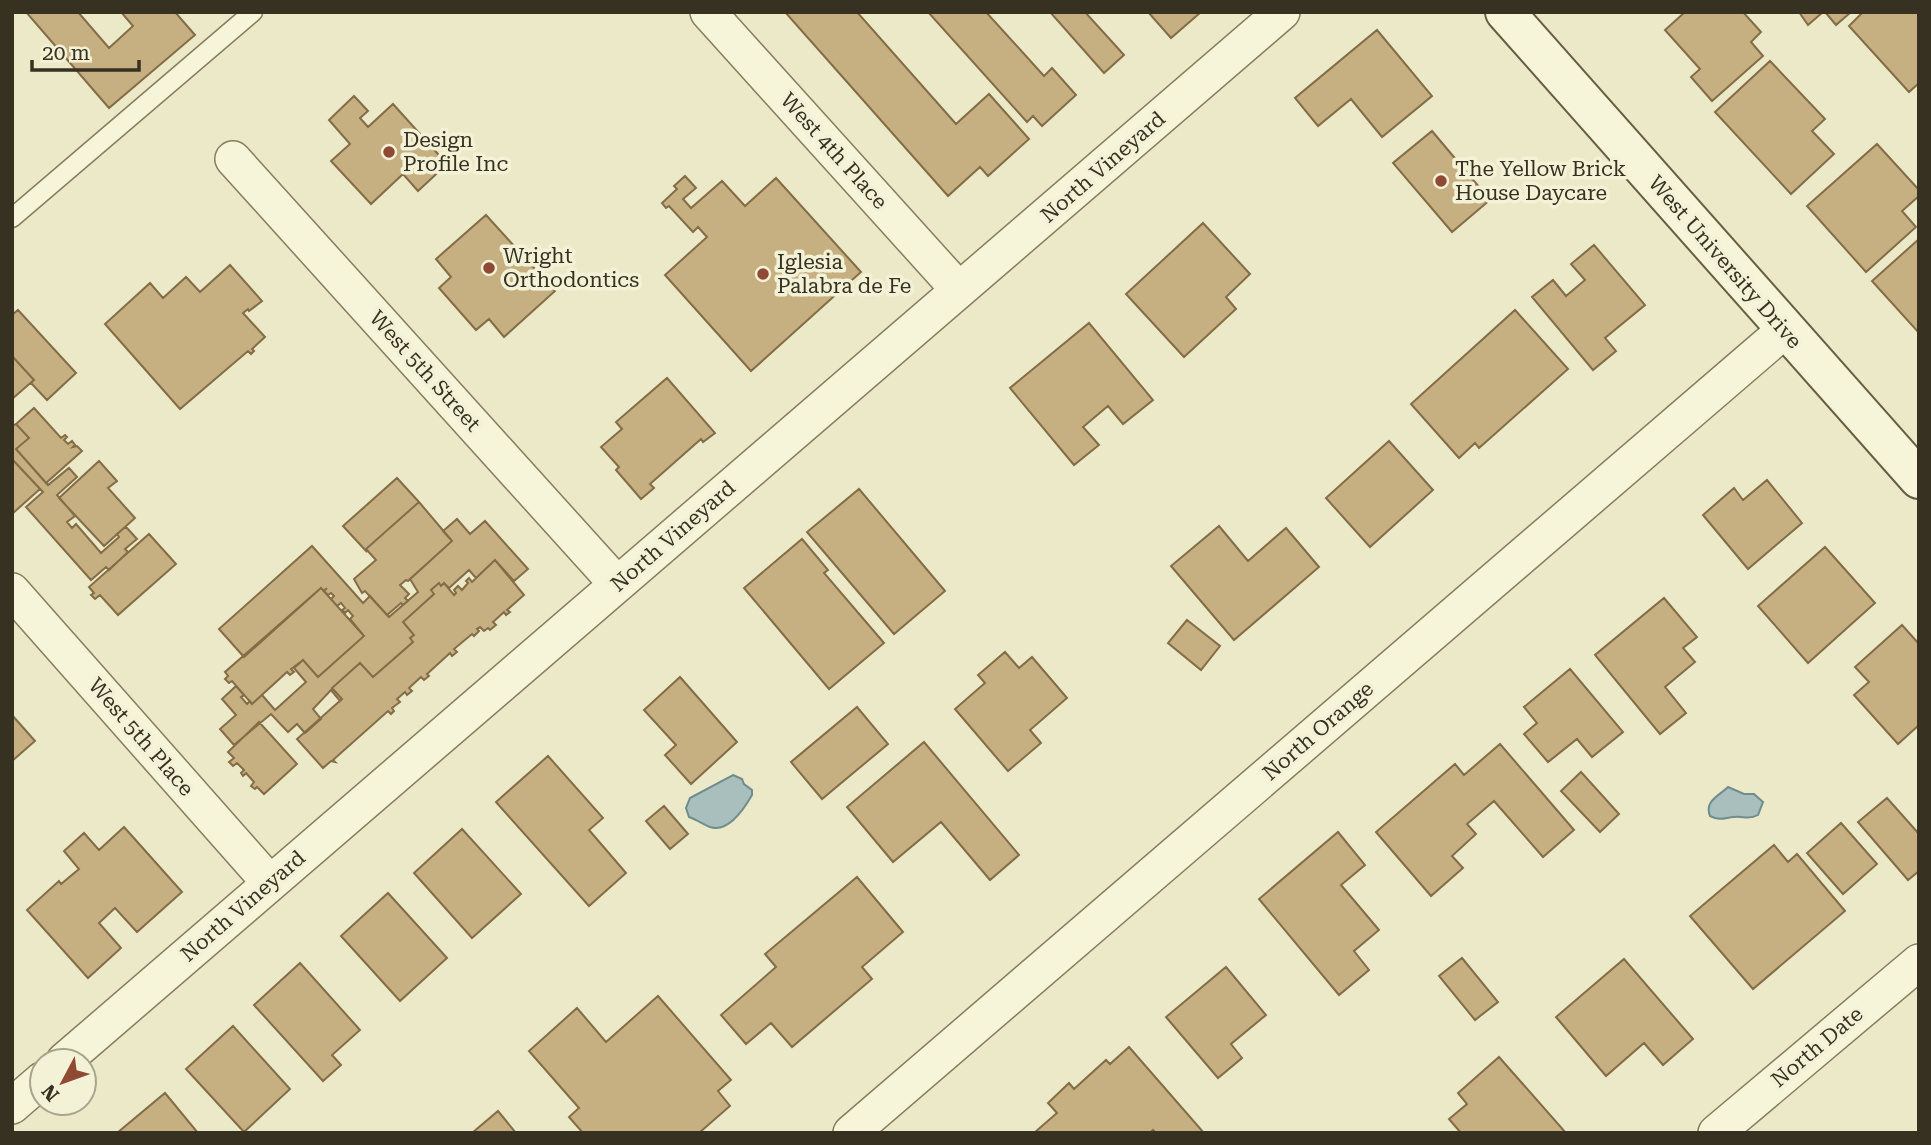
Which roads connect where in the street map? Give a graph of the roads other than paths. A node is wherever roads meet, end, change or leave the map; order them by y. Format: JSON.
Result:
{"nodes":[{"id":1,"x":253,"y":12,"type":"edge"},
{"id":2,"x":708,"y":12,"type":"edge"},
{"id":3,"x":1282,"y":12,"type":"edge"},
{"id":4,"x":1505,"y":12,"type":"edge"},
{"id":5,"x":233,"y":159,"type":"dead end"},
{"id":6,"x":12,"y":218,"type":"edge"},
{"id":7,"x":960,"y":290,"type":"junction"},
{"id":8,"x":1785,"y":330,"type":"junction"},
{"id":9,"x":1919,"y":479,"type":"edge"},
{"id":10,"x":617,"y":584,"type":"junction"},
{"id":11,"x":12,"y":591,"type":"edge"},
{"id":12,"x":270,"y":883,"type":"junction"},
{"id":13,"x":1919,"y":962,"type":"edge"},
{"id":14,"x":80,"y":1047,"type":"edge"},
{"id":15,"x":28,"y":1092,"type":"edge"},
{"id":16,"x":12,"y":1106,"type":"edge"},
{"id":17,"x":851,"y":1133,"type":"edge"},
{"id":18,"x":1716,"y":1133,"type":"edge"}],
"edges":[{"from":1,"to":6,"type":"lane"},
{"from":2,"to":7,"type":"street","name":"West 4th Place"},
{"from":3,"to":7,"type":"street","name":"North Vineyard"},
{"from":4,"to":8,"type":"main road","name":"West University Drive"},
{"from":5,"to":10,"type":"street","name":"West 5th Street"},
{"from":7,"to":10,"type":"street","name":"North Vineyard"},
{"from":8,"to":9,"type":"main road","name":"West University Drive"},
{"from":8,"to":17,"type":"street","name":"North Orange"},
{"from":10,"to":12,"type":"street","name":"North Vineyard"},
{"from":11,"to":12,"type":"street","name":"West 5th Place"},
{"from":12,"to":14,"type":"street","name":"North Vineyard"},
{"from":13,"to":18,"type":"street","name":"North Date"},
{"from":15,"to":16,"type":"street"}]}
